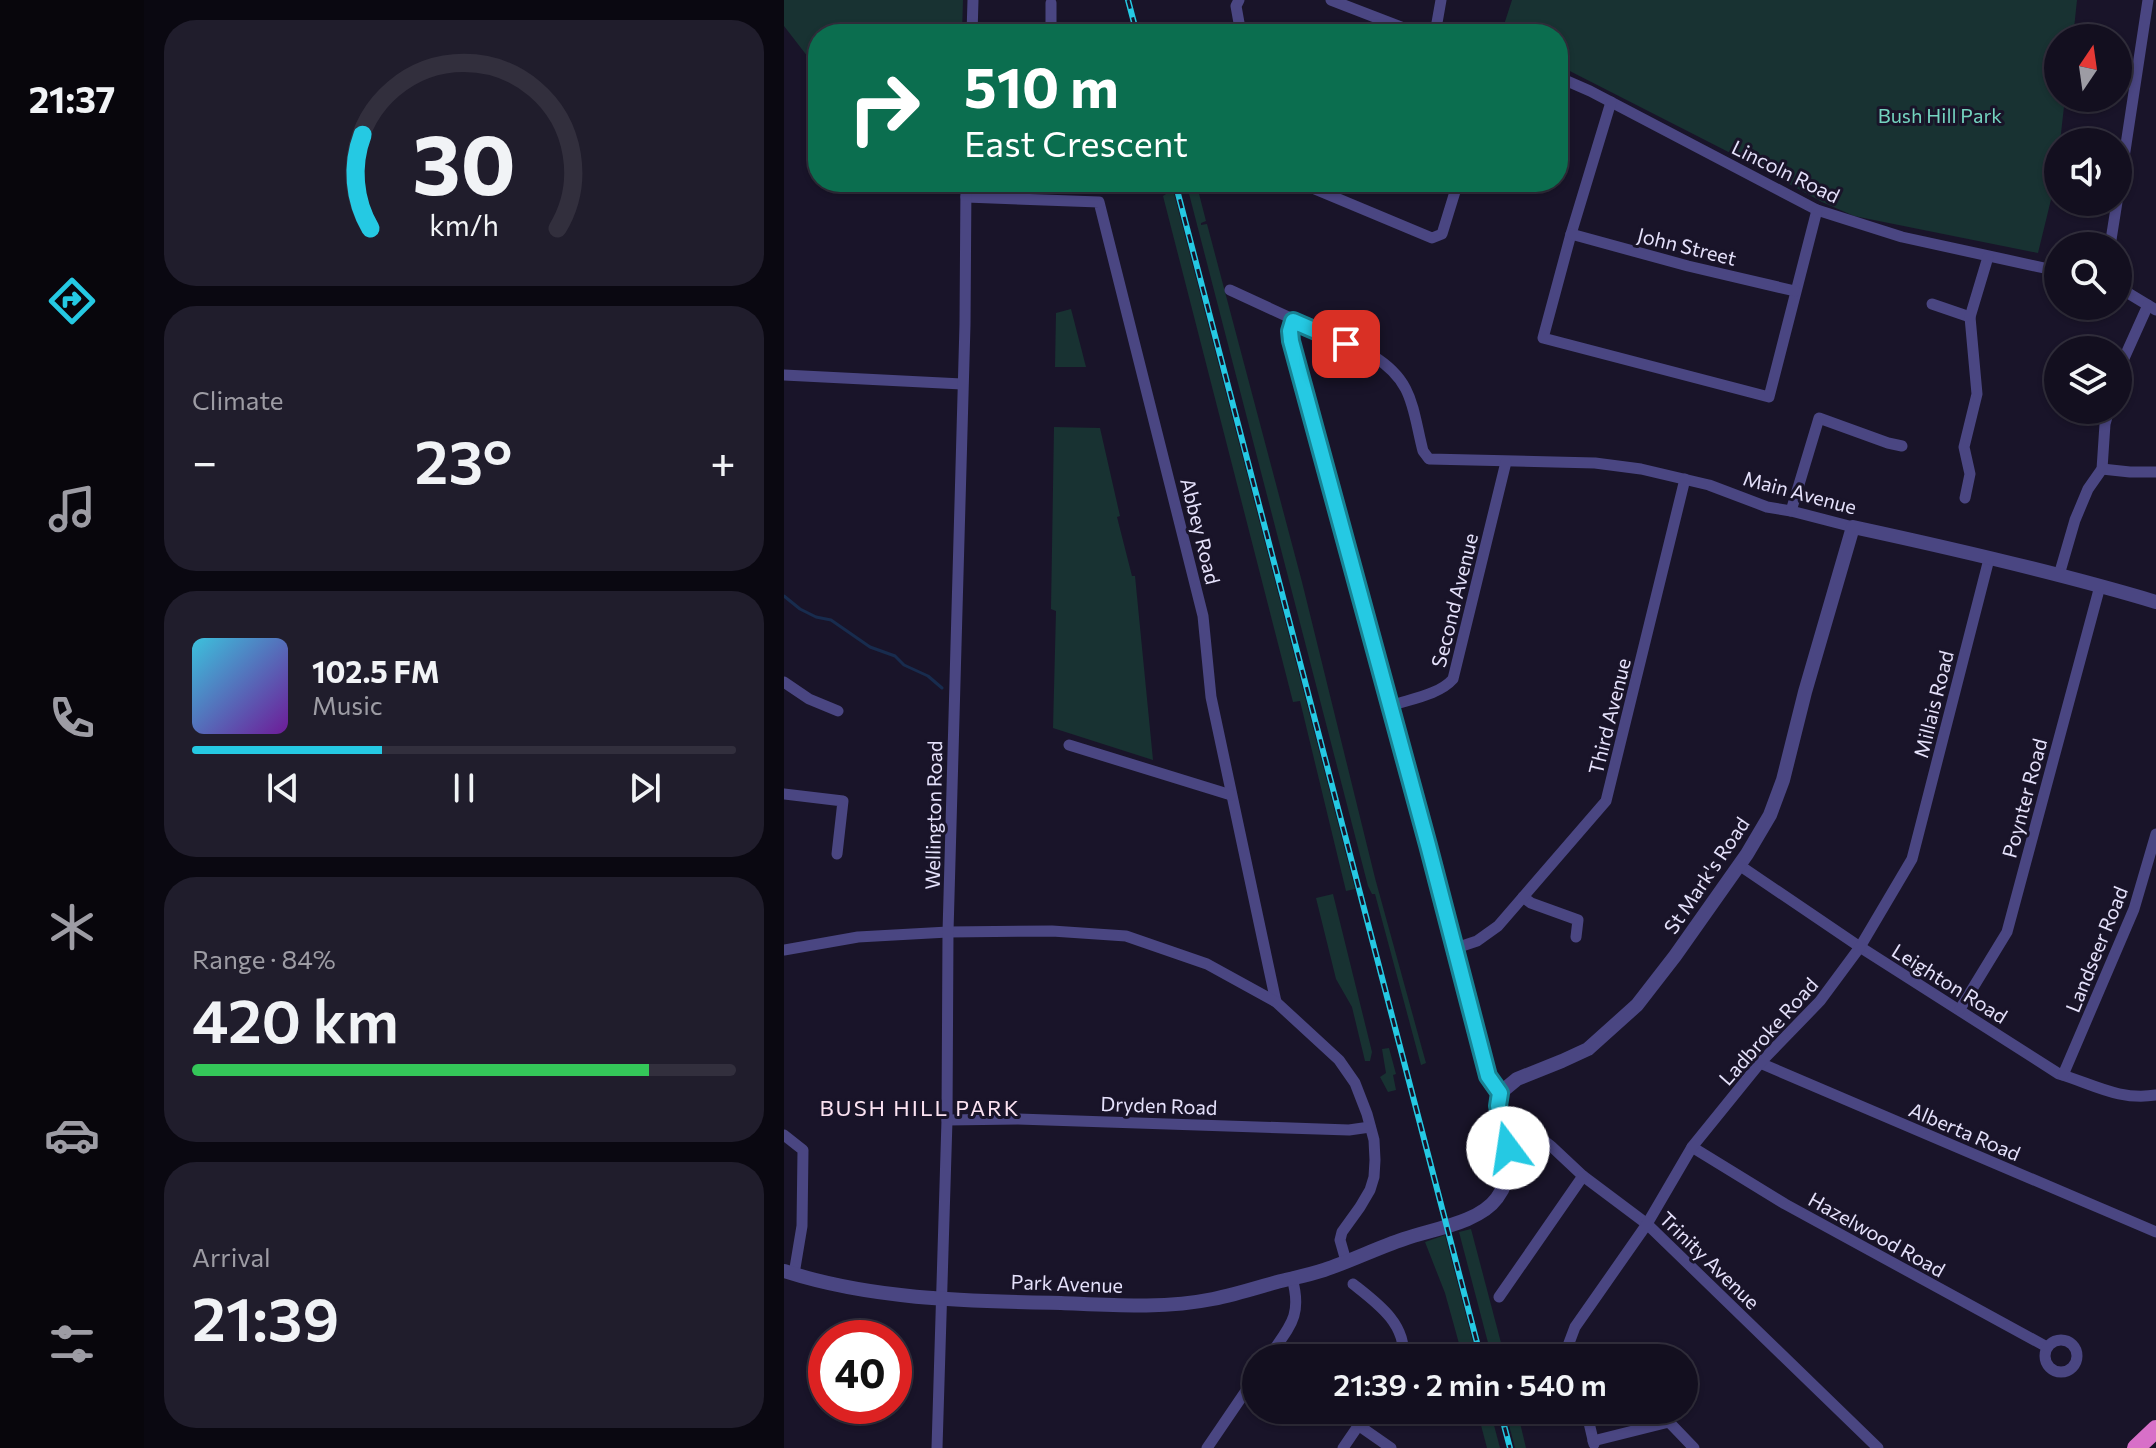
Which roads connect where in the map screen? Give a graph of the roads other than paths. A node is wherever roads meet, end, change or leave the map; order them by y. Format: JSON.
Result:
{"nodes":[{"id":1,"x":973,"y":0,"type":"edge"},
{"id":2,"x":1239,"y":0,"type":"edge"},
{"id":3,"x":1331,"y":0,"type":"edge"},
{"id":4,"x":1441,"y":0,"type":"edge"},
{"id":5,"x":2148,"y":0,"type":"edge"},
{"id":6,"x":1051,"y":3,"type":"dead end"},
{"id":7,"x":1384,"y":20,"type":"junction"},
{"id":8,"x":972,"y":24,"type":"edge"},
{"id":9,"x":1051,"y":24,"type":"edge"},
{"id":10,"x":1239,"y":24,"type":"edge"},
{"id":11,"x":1383,"y":24,"type":"edge"},
{"id":12,"x":1394,"y":24,"type":"edge"},
{"id":13,"x":1437,"y":24,"type":"edge"},
{"id":14,"x":1568,"y":82,"type":"edge"},
{"id":15,"x":1611,"y":102,"type":"junction"},
{"id":16,"x":2129,"y":128,"type":"edge"},
{"id":17,"x":966,"y":192,"type":"edge"},
{"id":18,"x":1322,"y":192,"type":"edge"},
{"id":19,"x":1455,"y":192,"type":"edge"},
{"id":20,"x":966,"y":197,"type":"junction"},
{"id":21,"x":1817,"y":210,"type":"junction"},
{"id":22,"x":1571,"y":234,"type":"junction"},
{"id":23,"x":1988,"y":257,"type":"junction"},
{"id":24,"x":2044,"y":268,"type":"edge"},
{"id":25,"x":1230,"y":290,"type":"dead end"},
{"id":26,"x":1795,"y":291,"type":"junction"},
{"id":27,"x":2132,"y":295,"type":"edge"},
{"id":28,"x":1932,"y":304,"type":"dead end"},
{"id":29,"x":2152,"y":307,"type":"edge"},
{"id":30,"x":1970,"y":317,"type":"junction"},
{"id":31,"x":1293,"y":321,"type":"junction"},
{"id":32,"x":2132,"y":344,"type":"edge"},
{"id":33,"x":784,"y":375,"type":"edge"},
{"id":34,"x":962,"y":384,"type":"junction"},
{"id":35,"x":2105,"y":424,"type":"edge"},
{"id":36,"x":1902,"y":446,"type":"dead end"},
{"id":37,"x":1506,"y":462,"type":"junction"},
{"id":38,"x":2102,"y":469,"type":"junction"},
{"id":39,"x":2156,"y":472,"type":"edge"},
{"id":40,"x":1685,"y":479,"type":"junction"},
{"id":41,"x":1965,"y":498,"type":"dead end"},
{"id":42,"x":1791,"y":511,"type":"junction"},
{"id":43,"x":1853,"y":527,"type":"junction"},
{"id":44,"x":1989,"y":559,"type":"junction"},
{"id":45,"x":2059,"y":575,"type":"junction"},
{"id":46,"x":2100,"y":586,"type":"junction"},
{"id":47,"x":2156,"y":602,"type":"edge"},
{"id":48,"x":784,"y":682,"type":"edge"},
{"id":49,"x":1390,"y":706,"type":"junction"},
{"id":50,"x":838,"y":711,"type":"dead end"},
{"id":51,"x":1074,"y":749,"type":"dead end"},
{"id":52,"x":784,"y":794,"type":"edge"},
{"id":53,"x":1231,"y":795,"type":"junction"},
{"id":54,"x":2156,"y":834,"type":"edge"},
{"id":55,"x":837,"y":854,"type":"dead end"},
{"id":56,"x":1912,"y":859,"type":"joint"},
{"id":57,"x":1739,"y":865,"type":"junction"},
{"id":58,"x":1523,"y":897,"type":"junction"},
{"id":59,"x":948,"y":932,"type":"junction"},
{"id":60,"x":1576,"y":937,"type":"dead end"},
{"id":61,"x":1860,"y":947,"type":"junction"},
{"id":62,"x":1456,"y":948,"type":"junction"},
{"id":63,"x":784,"y":950,"type":"edge"},
{"id":64,"x":1276,"y":1002,"type":"junction"},
{"id":65,"x":1960,"y":1009,"type":"junction"},
{"id":66,"x":1760,"y":1063,"type":"junction"},
{"id":67,"x":2063,"y":1075,"type":"junction"},
{"id":68,"x":1500,"y":1093,"type":"junction"},
{"id":69,"x":2156,"y":1095,"type":"edge"},
{"id":70,"x":947,"y":1120,"type":"junction"},
{"id":71,"x":1503,"y":1126,"type":"junction"},
{"id":72,"x":1370,"y":1127,"type":"junction"},
{"id":73,"x":784,"y":1135,"type":"edge"},
{"id":74,"x":1692,"y":1147,"type":"junction"},
{"id":75,"x":1583,"y":1176,"type":"junction"},
{"id":76,"x":1647,"y":1224,"type":"junction"},
{"id":77,"x":2156,"y":1232,"type":"edge"},
{"id":78,"x":1346,"y":1261,"type":"junction"},
{"id":79,"x":789,"y":1272,"type":"edge"},
{"id":80,"x":1292,"y":1278,"type":"junction"},
{"id":81,"x":1353,"y":1284,"type":"dead end"},
{"id":82,"x":1499,"y":1297,"type":"dead end"},
{"id":83,"x":942,"y":1299,"type":"junction"},
{"id":84,"x":1277,"y":1344,"type":"edge"},
{"id":85,"x":1403,"y":1344,"type":"edge"},
{"id":86,"x":1569,"y":1344,"type":"edge"},
{"id":87,"x":2047,"y":1347,"type":"dead end"},
{"id":88,"x":1242,"y":1397,"type":"edge"},
{"id":89,"x":1589,"y":1424,"type":"edge"},
{"id":90,"x":1358,"y":1425,"type":"joint"},
{"id":91,"x":1594,"y":1444,"type":"edge"},
{"id":92,"x":937,"y":1448,"type":"edge"},
{"id":93,"x":1207,"y":1448,"type":"edge"},
{"id":94,"x":1343,"y":1448,"type":"edge"},
{"id":95,"x":1391,"y":1448,"type":"edge"},
{"id":96,"x":1694,"y":1448,"type":"edge"},
{"id":97,"x":1878,"y":1448,"type":"edge"}],
"edges":[{"from":1,"to":8,"type":"street"},
{"from":2,"to":10,"type":"street"},
{"from":3,"to":7,"type":"street"},
{"from":4,"to":13,"type":"street"},
{"from":5,"to":16,"type":"street"},
{"from":6,"to":9,"type":"street"},
{"from":7,"to":11,"type":"street"},
{"from":7,"to":12,"type":"street"},
{"from":14,"to":15,"type":"street","name":"Lincoln Road"},
{"from":15,"to":21,"type":"street","name":"Lincoln Road"},
{"from":15,"to":22,"type":"street"},
{"from":17,"to":20,"type":"street","name":"Wellington Road"},
{"from":18,"to":19,"type":"street"},
{"from":20,"to":34,"type":"street","name":"Wellington Road"},
{"from":20,"to":53,"type":"street","name":"Abbey Road"},
{"from":21,"to":23,"type":"street","name":"Lincoln Road"},
{"from":21,"to":26,"type":"street"},
{"from":22,"to":26,"type":"street","name":"John Street"},
{"from":22,"to":26,"type":"street"},
{"from":23,"to":24,"type":"street","name":"Lincoln Road"},
{"from":23,"to":30,"type":"street"},
{"from":25,"to":31,"type":"street"},
{"from":27,"to":29,"type":"street"},
{"from":28,"to":30,"type":"street"},
{"from":29,"to":32,"type":"street"},
{"from":30,"to":41,"type":"street"},
{"from":31,"to":37,"type":"street","name":"Main Avenue"},
{"from":31,"to":49,"type":"street"},
{"from":33,"to":34,"type":"street"},
{"from":34,"to":59,"type":"street","name":"Wellington Road"},
{"from":35,"to":38,"type":"street"},
{"from":36,"to":42,"type":"street"},
{"from":37,"to":40,"type":"street","name":"Main Avenue"},
{"from":37,"to":49,"type":"street","name":"Second Avenue"},
{"from":38,"to":39,"type":"street"},
{"from":38,"to":45,"type":"street"},
{"from":40,"to":42,"type":"street","name":"Main Avenue"},
{"from":40,"to":58,"type":"street","name":"Third Avenue"},
{"from":42,"to":43,"type":"street","name":"Main Avenue"},
{"from":43,"to":44,"type":"street","name":"Main Avenue"},
{"from":43,"to":57,"type":"street","name":"St Mark's Road"},
{"from":44,"to":45,"type":"street","name":"Main Avenue"},
{"from":44,"to":56,"type":"street","name":"Millais Road"},
{"from":45,"to":46,"type":"street","name":"Main Avenue"},
{"from":46,"to":47,"type":"street","name":"Main Avenue"},
{"from":46,"to":65,"type":"street","name":"Poynter Road"},
{"from":48,"to":50,"type":"street"},
{"from":49,"to":62,"type":"street"},
{"from":51,"to":53,"type":"street"},
{"from":52,"to":55,"type":"street"},
{"from":53,"to":64,"type":"street","name":"Abbey Road"},
{"from":54,"to":67,"type":"street","name":"Landseer Road"},
{"from":56,"to":61,"type":"street","name":"Ladbroke Road"},
{"from":57,"to":61,"type":"street","name":"Leighton Road"},
{"from":57,"to":68,"type":"street","name":"St Mark's Road"},
{"from":58,"to":60,"type":"street"},
{"from":58,"to":62,"type":"street","name":"Third Avenue"},
{"from":59,"to":63,"type":"street"},
{"from":59,"to":64,"type":"street"},
{"from":59,"to":70,"type":"street","name":"Wellington Road"},
{"from":61,"to":65,"type":"street","name":"Leighton Road"},
{"from":61,"to":66,"type":"street","name":"Ladbroke Road"},
{"from":62,"to":68,"type":"street"},
{"from":64,"to":72,"type":"street"},
{"from":65,"to":67,"type":"street","name":"Leighton Road"},
{"from":66,"to":74,"type":"street","name":"Ladbroke Road"},
{"from":66,"to":77,"type":"street","name":"Alberta Road"},
{"from":67,"to":69,"type":"street","name":"Leighton Road"},
{"from":68,"to":71,"type":"street","name":"Park Avenue"},
{"from":70,"to":72,"type":"street","name":"Dryden Road"},
{"from":70,"to":83,"type":"street","name":"Wellington Road"},
{"from":71,"to":75,"type":"street","name":"Trinity Avenue"},
{"from":71,"to":78,"type":"street","name":"Park Avenue"},
{"from":72,"to":78,"type":"street"},
{"from":73,"to":79,"type":"street"},
{"from":74,"to":76,"type":"street","name":"Ladbroke Road"},
{"from":74,"to":87,"type":"street","name":"Hazelwood Road"},
{"from":75,"to":76,"type":"street","name":"Trinity Avenue"},
{"from":75,"to":82,"type":"street"},
{"from":76,"to":86,"type":"street","name":"Ladbroke Road"},
{"from":76,"to":97,"type":"street","name":"Trinity Avenue"},
{"from":78,"to":80,"type":"street","name":"Park Avenue"},
{"from":79,"to":83,"type":"street","name":"Park Avenue"},
{"from":80,"to":83,"type":"street","name":"Park Avenue"},
{"from":80,"to":84,"type":"street"},
{"from":81,"to":85,"type":"street"},
{"from":83,"to":92,"type":"street","name":"Wellington Road"},
{"from":88,"to":93,"type":"street"},
{"from":89,"to":91,"type":"street"},
{"from":90,"to":94,"type":"street"},
{"from":90,"to":95,"type":"street"},
{"from":91,"to":96,"type":"street"}]}
